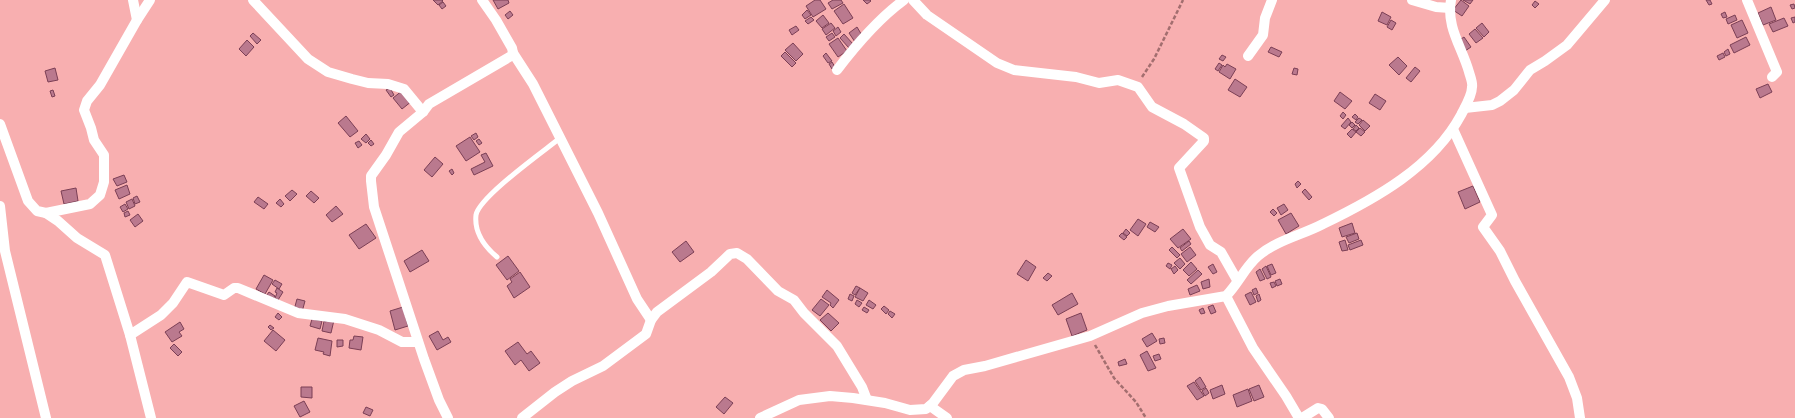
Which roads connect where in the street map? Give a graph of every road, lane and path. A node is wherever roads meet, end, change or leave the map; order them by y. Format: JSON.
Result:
{"nodes":[{"id":1,"x":133,"y":0,"type":"edge"},
{"id":2,"x":150,"y":0,"type":"edge"},
{"id":3,"x":253,"y":0,"type":"edge"},
{"id":4,"x":482,"y":0,"type":"edge"},
{"id":5,"x":904,"y":0,"type":"edge"},
{"id":6,"x":913,"y":0,"type":"edge"},
{"id":7,"x":1183,"y":0,"type":"edge"},
{"id":8,"x":1272,"y":0,"type":"edge"},
{"id":9,"x":1412,"y":0,"type":"edge"},
{"id":10,"x":1606,"y":0,"type":"edge"},
{"id":11,"x":1746,"y":0,"type":"edge"},
{"id":12,"x":1450,"y":4,"type":"edge"},
{"id":13,"x":137,"y":20,"type":"junction"},
{"id":14,"x":513,"y":53,"type":"junction"},
{"id":15,"x":1248,"y":56,"type":"dead end"},
{"id":16,"x":837,"y":70,"type":"dead end"},
{"id":17,"x":1772,"y":77,"type":"dead end"},
{"id":18,"x":1138,"y":87,"type":"junction"},
{"id":19,"x":1465,"y":108,"type":"junction"},
{"id":20,"x":423,"y":112,"type":"junction"},
{"id":21,"x":0,"y":124,"type":"edge"},
{"id":22,"x":1453,"y":129,"type":"junction"},
{"id":23,"x":560,"y":138,"type":"junction"},
{"id":24,"x":0,"y":206,"type":"edge"},
{"id":25,"x":46,"y":213,"type":"junction"},
{"id":26,"x":496,"y":257,"type":"dead end"},
{"id":27,"x":1237,"y":280,"type":"junction"},
{"id":28,"x":1226,"y":296,"type":"junction"},
{"id":29,"x":651,"y":320,"type":"junction"},
{"id":30,"x":130,"y":335,"type":"junction"},
{"id":31,"x":1090,"y":336,"type":"junction"},
{"id":32,"x":418,"y":342,"type":"junction"},
{"id":33,"x":867,"y":400,"type":"junction"},
{"id":34,"x":930,"y":406,"type":"junction"},
{"id":35,"x":46,"y":418,"type":"edge"},
{"id":36,"x":151,"y":418,"type":"edge"},
{"id":37,"x":448,"y":418,"type":"edge"},
{"id":38,"x":522,"y":418,"type":"edge"},
{"id":39,"x":760,"y":418,"type":"edge"},
{"id":40,"x":947,"y":418,"type":"edge"},
{"id":41,"x":1146,"y":418,"type":"edge"},
{"id":42,"x":1298,"y":418,"type":"edge"},
{"id":43,"x":1302,"y":418,"type":"edge"},
{"id":44,"x":1329,"y":418,"type":"edge"},
{"id":45,"x":1580,"y":418,"type":"edge"}],
"edges":[{"from":1,"to":13,"type":"street"},
{"from":2,"to":13,"type":"street"},
{"from":3,"to":20,"type":"street"},
{"from":4,"to":14,"type":"street"},
{"from":5,"to":16,"type":"street"},
{"from":6,"to":18,"type":"street"},
{"from":7,"to":18,"type":"path"},
{"from":8,"to":15,"type":"street"},
{"from":9,"to":12,"type":"street"},
{"from":10,"to":19,"type":"street"},
{"from":11,"to":17,"type":"street"},
{"from":12,"to":19,"type":"street"},
{"from":13,"to":25,"type":"street"},
{"from":14,"to":20,"type":"street"},
{"from":14,"to":23,"type":"street"},
{"from":18,"to":27,"type":"street"},
{"from":19,"to":22,"type":"street"},
{"from":20,"to":32,"type":"street"},
{"from":21,"to":25,"type":"street"},
{"from":22,"to":27,"type":"street"},
{"from":22,"to":45,"type":"street"},
{"from":23,"to":26,"type":"lane"},
{"from":23,"to":29,"type":"street"},
{"from":24,"to":35,"type":"street"},
{"from":25,"to":30,"type":"street"},
{"from":27,"to":28,"type":"street"},
{"from":28,"to":31,"type":"street"},
{"from":28,"to":42,"type":"street"},
{"from":29,"to":33,"type":"street"},
{"from":29,"to":38,"type":"street"},
{"from":30,"to":32,"type":"street"},
{"from":30,"to":36,"type":"street"},
{"from":31,"to":34,"type":"street"},
{"from":31,"to":41,"type":"path"},
{"from":32,"to":37,"type":"street"},
{"from":33,"to":34,"type":"street"},
{"from":33,"to":39,"type":"street"},
{"from":34,"to":40,"type":"street"},
{"from":43,"to":44,"type":"street"}]}
